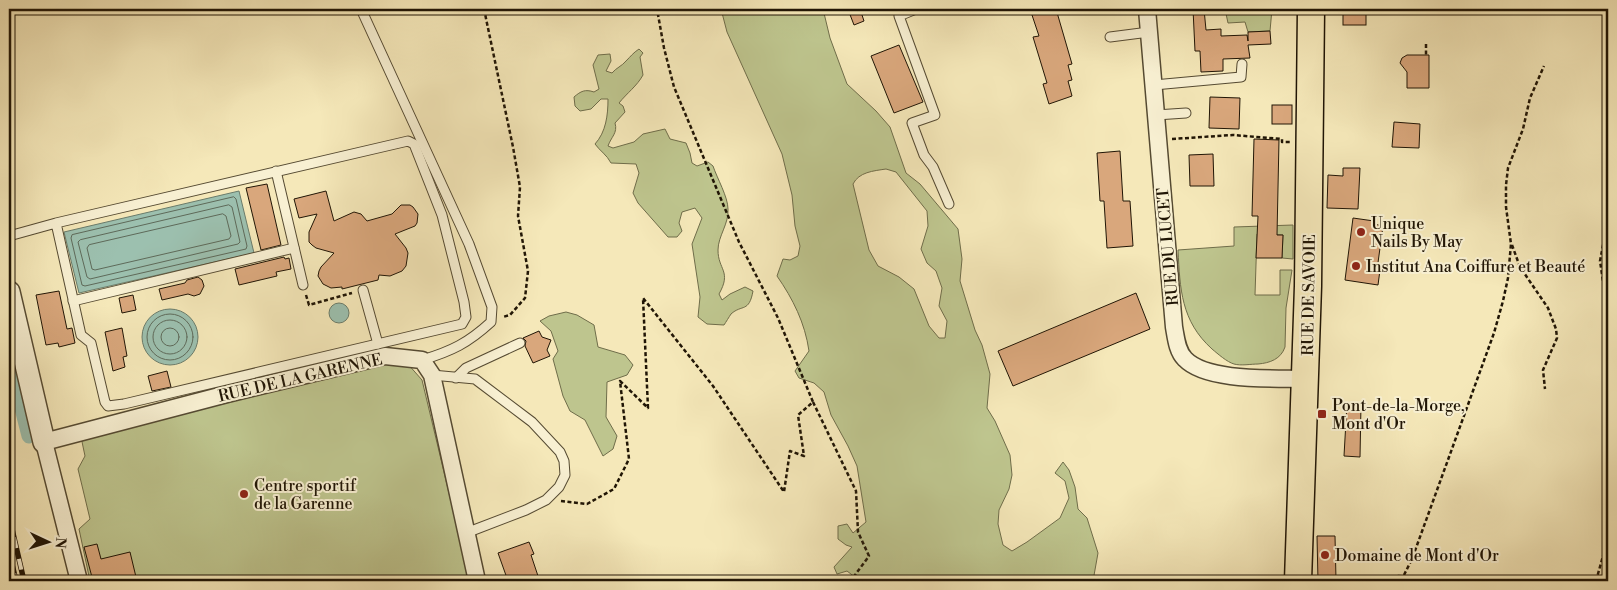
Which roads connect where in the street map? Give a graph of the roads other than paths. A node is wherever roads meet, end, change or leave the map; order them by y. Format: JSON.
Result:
{"nodes":[{"id":1,"x":361,"y":9,"type":"edge"},
{"id":2,"x":916,"y":9,"type":"edge"},
{"id":3,"x":1148,"y":9,"type":"edge"},
{"id":4,"x":1311,"y":9,"type":"edge"},
{"id":5,"x":1150,"y":32,"type":"junction"},
{"id":6,"x":1110,"y":37,"type":"dead end"},
{"id":7,"x":1242,"y":64,"type":"dead end"},
{"id":8,"x":1154,"y":85,"type":"junction"},
{"id":9,"x":1186,"y":113,"type":"dead end"},
{"id":10,"x":1156,"y":115,"type":"junction"},
{"id":11,"x":276,"y":171,"type":"junction"},
{"id":12,"x":948,"y":204,"type":"dead end"},
{"id":13,"x":56,"y":223,"type":"junction"},
{"id":14,"x":9,"y":236,"type":"edge"},
{"id":15,"x":294,"y":248,"type":"junction"},
{"id":16,"x":303,"y":285,"type":"road end"},
{"id":17,"x":363,"y":290,"type":"road end"},
{"id":18,"x":9,"y":292,"type":"edge"},
{"id":19,"x":73,"y":301,"type":"junction"},
{"id":20,"x":520,"y":343,"type":"dead end"},
{"id":21,"x":378,"y":344,"type":"junction"},
{"id":22,"x":422,"y":360,"type":"junction"},
{"id":23,"x":432,"y":375,"type":"junction"},
{"id":24,"x":456,"y":378,"type":"junction"},
{"id":25,"x":1306,"y":379,"type":"junction"},
{"id":26,"x":44,"y":442,"type":"junction"},
{"id":27,"x":466,"y":534,"type":"junction"},
{"id":28,"x":78,"y":581,"type":"edge"},
{"id":29,"x":477,"y":581,"type":"edge"},
{"id":30,"x":1298,"y":581,"type":"edge"}],
"edges":[{"from":1,"to":22,"type":"lane"},
{"from":2,"to":12,"type":"lane"},
{"from":3,"to":5,"type":"street","name":"RUE DU LUCET"},
{"from":4,"to":25,"type":"main road","name":"RUE DE SAVOIE"},
{"from":5,"to":6,"type":"lane"},
{"from":5,"to":8,"type":"street","name":"RUE DU LUCET"},
{"from":7,"to":8,"type":"lane"},
{"from":8,"to":10,"type":"street","name":"RUE DU LUCET"},
{"from":9,"to":10,"type":"lane"},
{"from":10,"to":25,"type":"street","name":"RUE DU LUCET"},
{"from":11,"to":13,"type":"lane"},
{"from":11,"to":15,"type":"lane"},
{"from":11,"to":21,"type":"lane"},
{"from":13,"to":14,"type":"lane"},
{"from":13,"to":19,"type":"lane"},
{"from":15,"to":16,"type":"lane"},
{"from":15,"to":19,"type":"lane"},
{"from":17,"to":21,"type":"lane"},
{"from":18,"to":26,"type":"street"},
{"from":19,"to":21,"type":"lane"},
{"from":20,"to":24,"type":"lane"},
{"from":22,"to":23,"type":"street"},
{"from":22,"to":26,"type":"street","name":"RUE DE LA GARENNE"},
{"from":23,"to":24,"type":"lane"},
{"from":23,"to":27,"type":"street"},
{"from":24,"to":27,"type":"lane"},
{"from":25,"to":30,"type":"main road","name":"RUE DE SAVOIE"},
{"from":26,"to":28,"type":"street"},
{"from":27,"to":29,"type":"street"}]}
